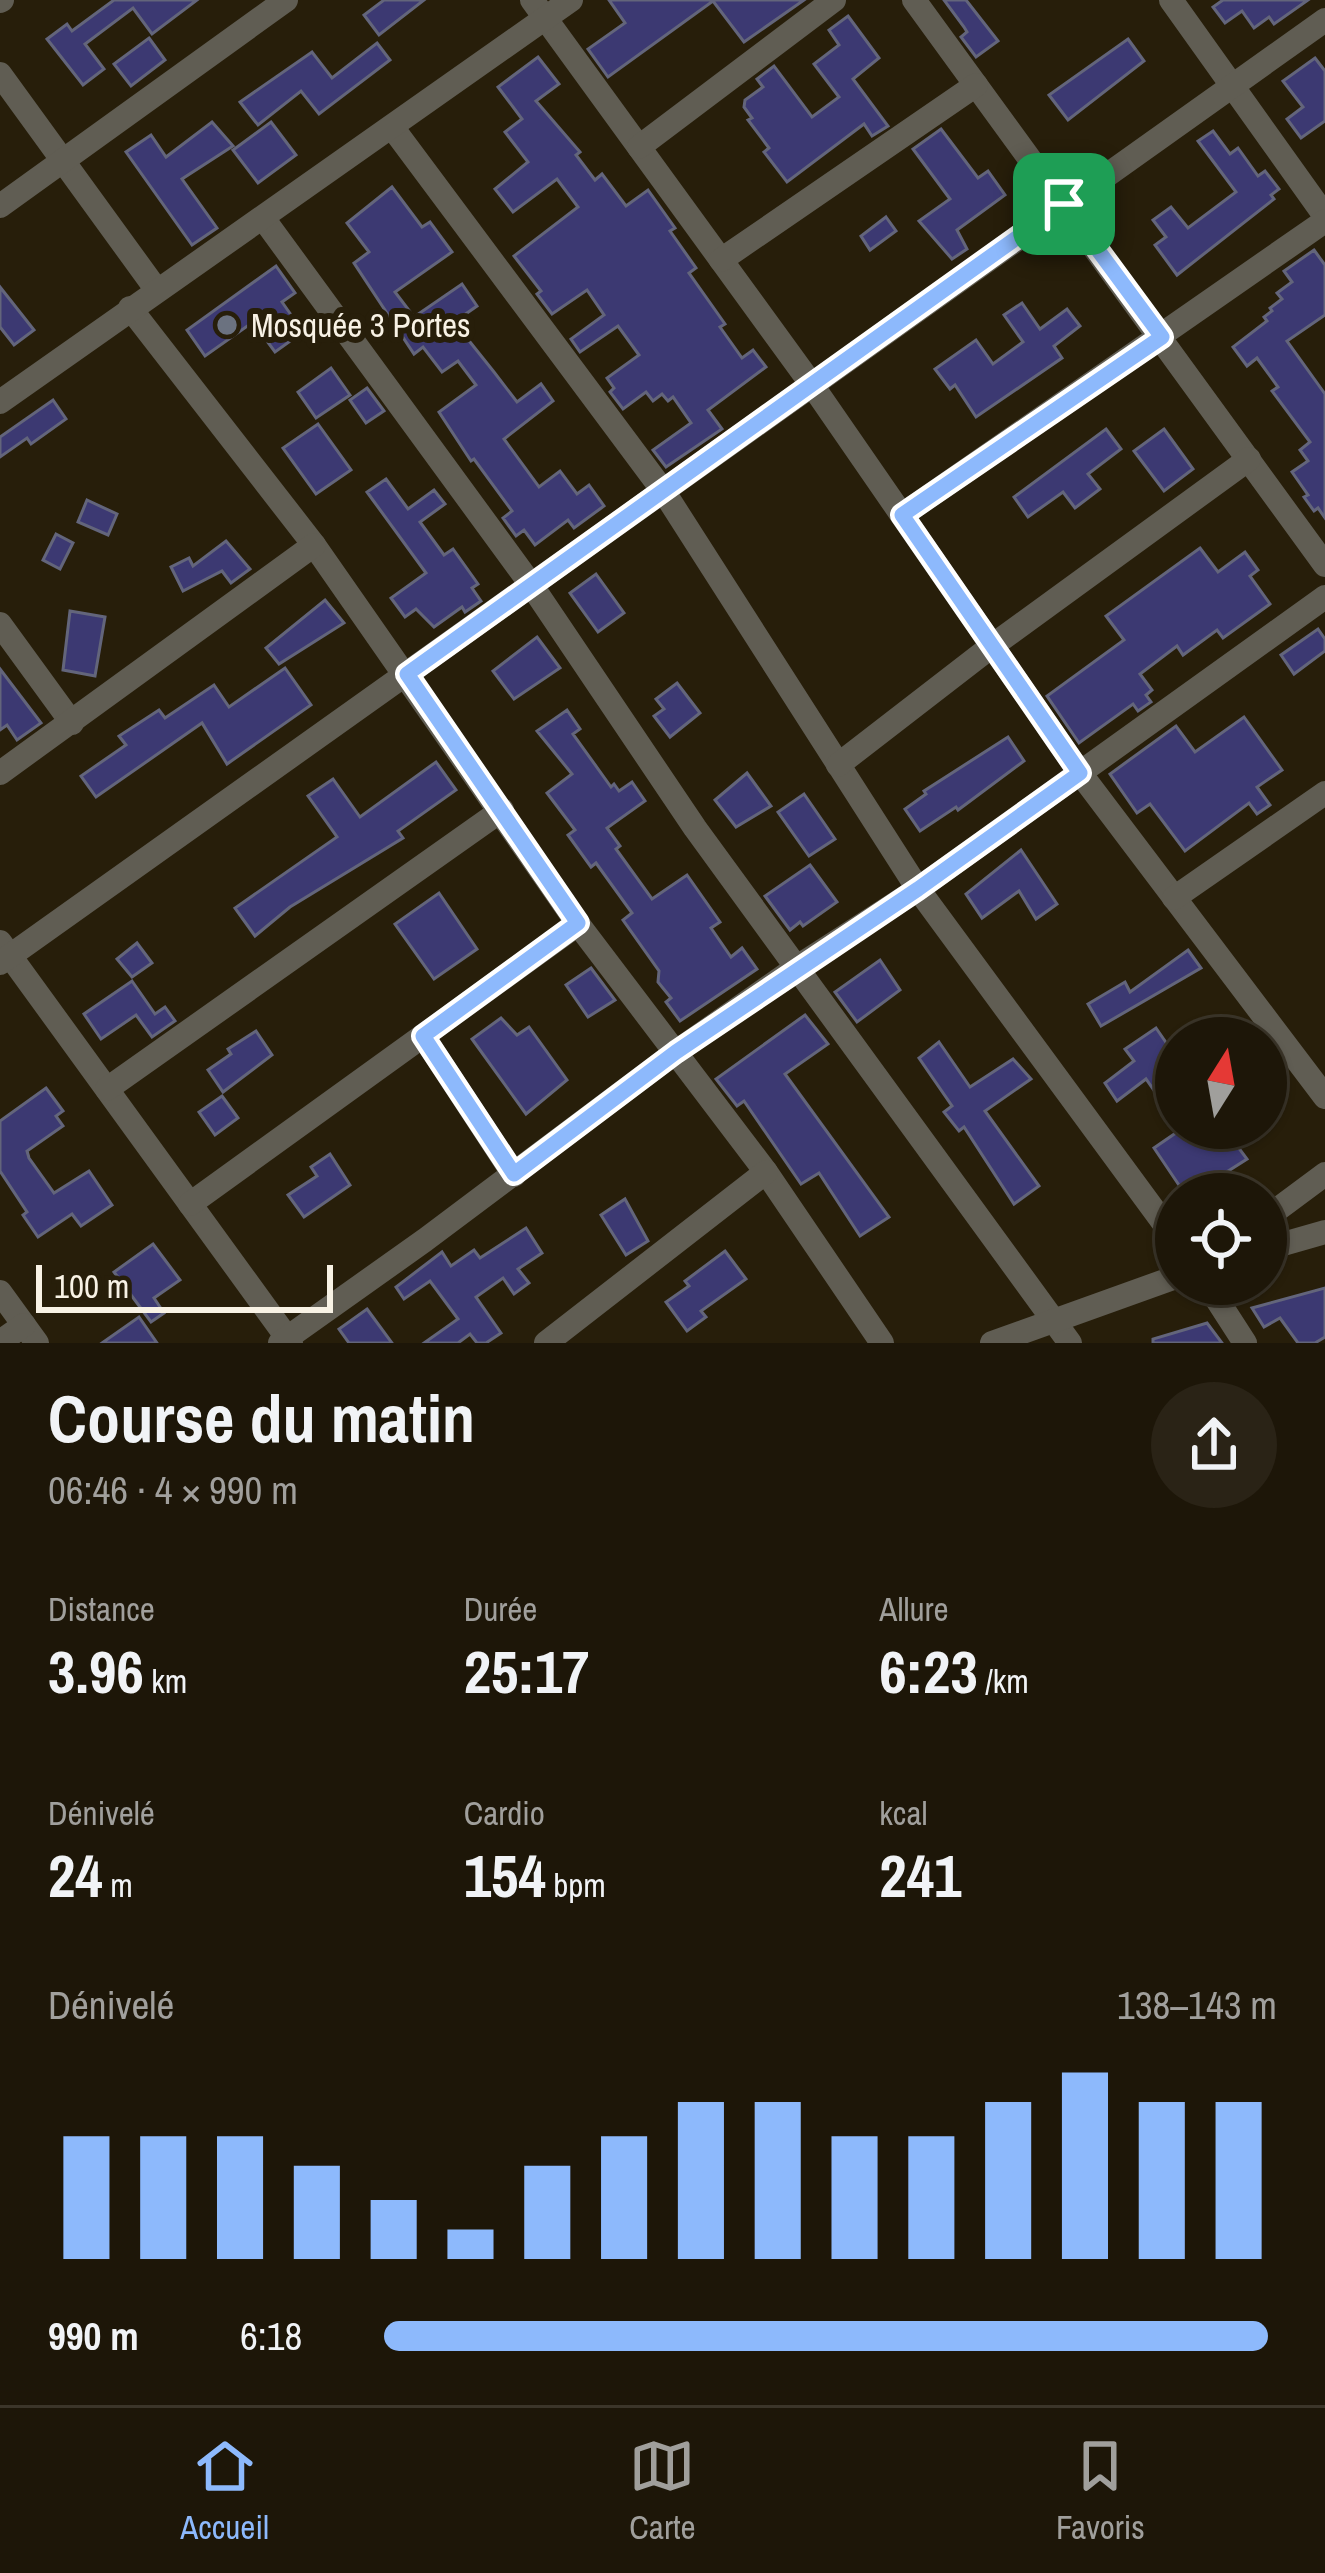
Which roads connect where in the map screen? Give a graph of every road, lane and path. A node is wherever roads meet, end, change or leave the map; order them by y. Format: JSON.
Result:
{"nodes":[{"id":1,"x":286,"y":0,"type":"edge"},
{"id":2,"x":571,"y":0,"type":"edge"},
{"id":3,"x":834,"y":0,"type":"edge"},
{"id":4,"x":914,"y":0,"type":"edge"},
{"id":5,"x":1172,"y":0,"type":"edge"},
{"id":6,"x":539,"y":9,"type":"edge"},
{"id":7,"x":1325,"y":20,"type":"edge"},
{"id":8,"x":0,"y":74,"type":"edge"},
{"id":9,"x":976,"y":85,"type":"junction"},
{"id":10,"x":1230,"y":87,"type":"junction"},
{"id":11,"x":392,"y":127,"type":"junction"},
{"id":12,"x":639,"y":147,"type":"junction"},
{"id":13,"x":64,"y":159,"type":"junction"},
{"id":14,"x":1064,"y":204,"type":"junction"},
{"id":15,"x":0,"y":206,"type":"edge"},
{"id":16,"x":263,"y":218,"type":"junction"},
{"id":17,"x":1325,"y":219,"type":"edge"},
{"id":18,"x":721,"y":260,"type":"junction"},
{"id":19,"x":156,"y":290,"type":"junction"},
{"id":20,"x":130,"y":308,"type":"junction"},
{"id":21,"x":1162,"y":337,"type":"junction"},
{"id":22,"x":812,"y":386,"type":"junction"},
{"id":23,"x":0,"y":402,"type":"edge"},
{"id":24,"x":1249,"y":459,"type":"junction"},
{"id":25,"x":664,"y":492,"type":"junction"},
{"id":26,"x":902,"y":515,"type":"junction"},
{"id":27,"x":314,"y":544,"type":"junction"},
{"id":28,"x":1325,"y":565,"type":"edge"},
{"id":29,"x":532,"y":586,"type":"junction"},
{"id":30,"x":1325,"y":597,"type":"edge"},
{"id":31,"x":0,"y":624,"type":"edge"},
{"id":32,"x":992,"y":646,"type":"junction"},
{"id":33,"x":407,"y":674,"type":"junction"},
{"id":34,"x":72,"y":723,"type":"junction"},
{"id":35,"x":838,"y":765,"type":"junction"},
{"id":36,"x":0,"y":773,"type":"edge"},
{"id":37,"x":1080,"y":773,"type":"junction"},
{"id":38,"x":1325,"y":793,"type":"edge"},
{"id":39,"x":502,"y":810,"type":"junction"},
{"id":40,"x":918,"y":889,"type":"junction"},
{"id":41,"x":1174,"y":898,"type":"junction"},
{"id":42,"x":578,"y":923,"type":"junction"},
{"id":43,"x":3,"y":954,"type":"edge"},
{"id":44,"x":796,"y":968,"type":"junction"},
{"id":45,"x":423,"y":1036,"type":"junction"},
{"id":46,"x":676,"y":1052,"type":"junction"},
{"id":47,"x":107,"y":1090,"type":"junction"},
{"id":48,"x":1325,"y":1097,"type":"edge"},
{"id":49,"x":766,"y":1172,"type":"junction"},
{"id":50,"x":514,"y":1174,"type":"junction"},
{"id":51,"x":1325,"y":1174,"type":"edge"},
{"id":52,"x":1287,"y":1202,"type":"edge"},
{"id":53,"x":190,"y":1204,"type":"junction"},
{"id":54,"x":1155,"y":1211,"type":"edge"},
{"id":55,"x":1325,"y":1232,"type":"edge"},
{"id":56,"x":1287,"y":1243,"type":"edge"},
{"id":57,"x":1155,"y":1287,"type":"edge"},
{"id":58,"x":0,"y":1292,"type":"edge"},
{"id":59,"x":1221,"y":1305,"type":"edge"},
{"id":60,"x":1063,"y":1333,"type":"edge"},
{"id":61,"x":31,"y":1334,"type":"edge"},
{"id":62,"x":286,"y":1341,"type":"edge"},
{"id":63,"x":0,"y":1342,"type":"edge"},
{"id":64,"x":546,"y":1343,"type":"edge"},
{"id":65,"x":882,"y":1343,"type":"edge"},
{"id":66,"x":992,"y":1343,"type":"edge"},
{"id":67,"x":1245,"y":1343,"type":"edge"}],
"edges":[{"from":1,"to":13,"type":"street"},
{"from":2,"to":6,"type":"street"},
{"from":3,"to":12,"type":"street"},
{"from":4,"to":9,"type":"street"},
{"from":5,"to":10,"type":"street"},
{"from":6,"to":11,"type":"street"},
{"from":6,"to":12,"type":"street"},
{"from":7,"to":10,"type":"street"},
{"from":8,"to":13,"type":"street"},
{"from":9,"to":14,"type":"street"},
{"from":9,"to":18,"type":"street"},
{"from":10,"to":14,"type":"street"},
{"from":10,"to":17,"type":"street"},
{"from":11,"to":16,"type":"street"},
{"from":11,"to":25,"type":"street"},
{"from":12,"to":18,"type":"street"},
{"from":13,"to":15,"type":"street"},
{"from":13,"to":19,"type":"street"},
{"from":14,"to":21,"type":"street"},
{"from":14,"to":22,"type":"street"},
{"from":16,"to":19,"type":"street"},
{"from":16,"to":29,"type":"street"},
{"from":17,"to":21,"type":"street"},
{"from":18,"to":22,"type":"street"},
{"from":19,"to":20,"type":"street"},
{"from":20,"to":23,"type":"street"},
{"from":20,"to":27,"type":"street"},
{"from":21,"to":24,"type":"street"},
{"from":21,"to":26,"type":"street"},
{"from":22,"to":25,"type":"street"},
{"from":22,"to":26,"type":"street"},
{"from":24,"to":28,"type":"street"},
{"from":24,"to":32,"type":"street"},
{"from":25,"to":29,"type":"street"},
{"from":25,"to":35,"type":"street"},
{"from":26,"to":32,"type":"street"},
{"from":27,"to":33,"type":"street"},
{"from":27,"to":34,"type":"street"},
{"from":29,"to":33,"type":"street"},
{"from":29,"to":44,"type":"street"},
{"from":30,"to":37,"type":"street"},
{"from":31,"to":34,"type":"street"},
{"from":32,"to":35,"type":"street"},
{"from":32,"to":37,"type":"street"},
{"from":33,"to":39,"type":"street"},
{"from":33,"to":43,"type":"street"},
{"from":34,"to":36,"type":"street"},
{"from":35,"to":40,"type":"street"},
{"from":37,"to":40,"type":"street"},
{"from":37,"to":41,"type":"street"},
{"from":38,"to":41,"type":"street"},
{"from":39,"to":42,"type":"street"},
{"from":39,"to":47,"type":"street"},
{"from":40,"to":44,"type":"street"},
{"from":40,"to":54,"type":"street"},
{"from":41,"to":48,"type":"street"},
{"from":42,"to":45,"type":"street"},
{"from":42,"to":46,"type":"street"},
{"from":43,"to":47,"type":"street"},
{"from":44,"to":46,"type":"street"},
{"from":44,"to":60,"type":"street"},
{"from":45,"to":50,"type":"street"},
{"from":45,"to":53,"type":"street"},
{"from":46,"to":49,"type":"street"},
{"from":46,"to":50,"type":"street"},
{"from":47,"to":53,"type":"street"},
{"from":49,"to":64,"type":"street"},
{"from":49,"to":65,"type":"street"},
{"from":50,"to":62,"type":"street"},
{"from":51,"to":52,"type":"street"},
{"from":53,"to":62,"type":"street"},
{"from":55,"to":56,"type":"street"},
{"from":57,"to":60,"type":"street"},
{"from":58,"to":61,"type":"street"},
{"from":59,"to":67,"type":"street"},
{"from":60,"to":66,"type":"street"},
{"from":61,"to":63,"type":"street"}]}
